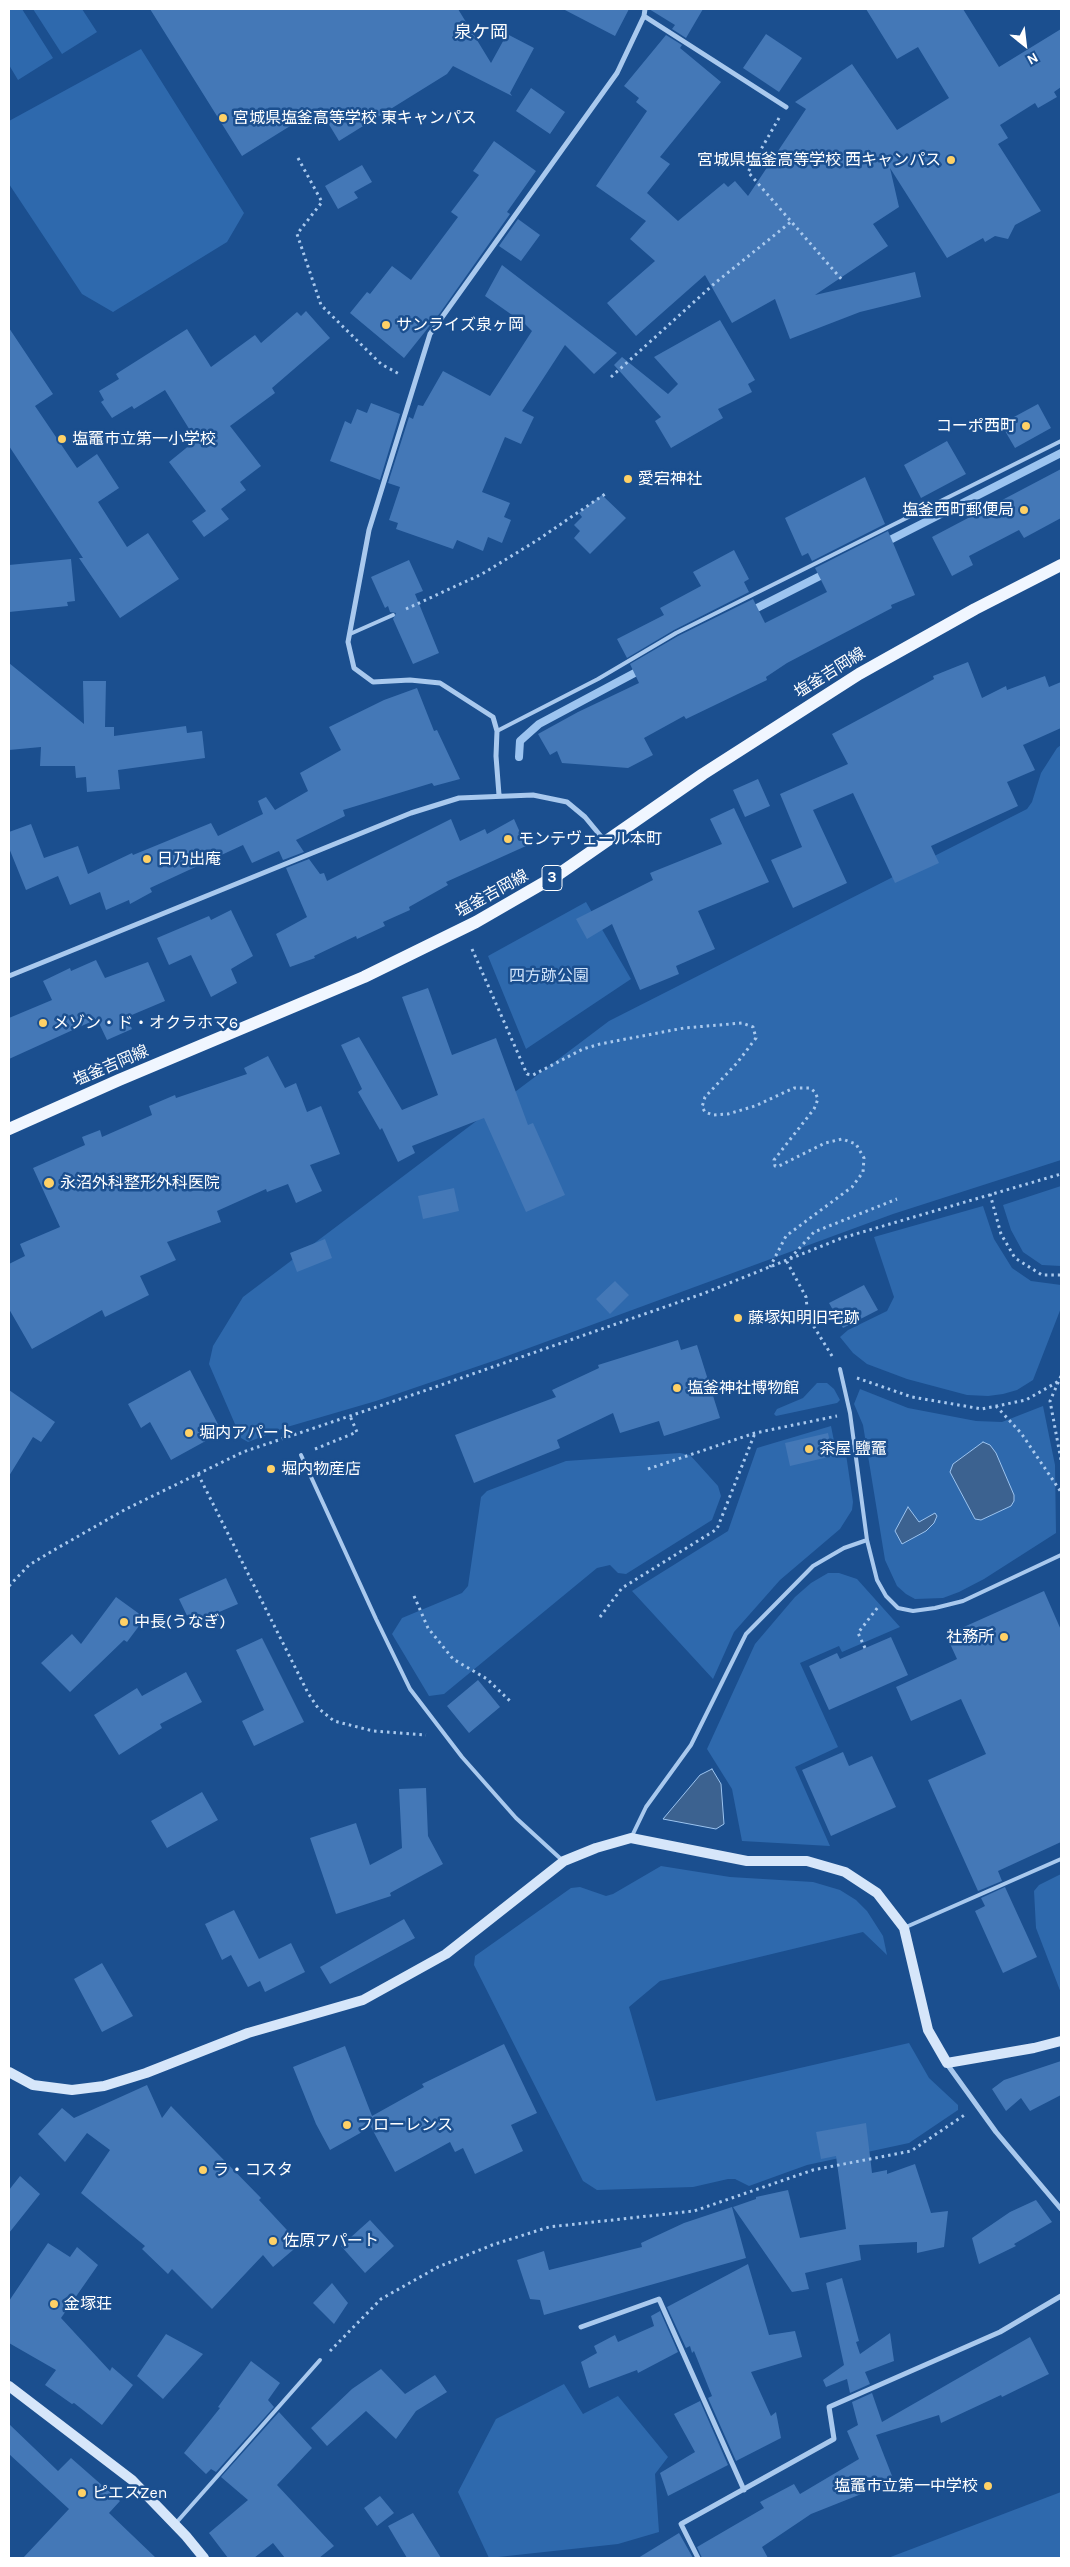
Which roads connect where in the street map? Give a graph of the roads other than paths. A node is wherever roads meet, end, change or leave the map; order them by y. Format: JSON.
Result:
{"nodes":[{"id":1,"x":645,"y":9,"type":"edge"},
{"id":2,"x":644,"y":16,"type":"junction"},
{"id":3,"x":786,"y":107,"type":"road end"},
{"id":4,"x":1061,"y":441,"type":"edge"},
{"id":5,"x":1061,"y":565,"type":"edge"},
{"id":6,"x":393,"y":615,"type":"dead end"},
{"id":7,"x":350,"y":634,"type":"junction"},
{"id":8,"x":497,"y":731,"type":"junction"},
{"id":9,"x":500,"y":795,"type":"junction"},
{"id":10,"x":606,"y":842,"type":"junction"},
{"id":11,"x":9,"y":976,"type":"edge"},
{"id":12,"x":9,"y":1129,"type":"edge"},
{"id":13,"x":840,"y":1369,"type":"road end"},
{"id":14,"x":302,"y":1455,"type":"road end"},
{"id":15,"x":867,"y":1540,"type":"junction"},
{"id":16,"x":1061,"y":1555,"type":"edge"},
{"id":17,"x":630,"y":1838,"type":"junction"},
{"id":18,"x":1061,"y":1859,"type":"edge"},
{"id":19,"x":564,"y":1861,"type":"junction"},
{"id":20,"x":904,"y":1928,"type":"junction"},
{"id":21,"x":1061,"y":2041,"type":"edge"},
{"id":22,"x":947,"y":2063,"type":"junction"},
{"id":23,"x":9,"y":2072,"type":"edge"},
{"id":24,"x":1061,"y":2209,"type":"edge"},
{"id":25,"x":1061,"y":2296,"type":"edge"},
{"id":26,"x":582,"y":2327,"type":"dead end"},
{"id":27,"x":320,"y":2360,"type":"road end"},
{"id":28,"x":9,"y":2386,"type":"edge"},
{"id":29,"x":744,"y":2490,"type":"junction"},
{"id":30,"x":175,"y":2524,"type":"junction"},
{"id":31,"x":204,"y":2558,"type":"edge"},
{"id":32,"x":698,"y":2558,"type":"edge"}],
"edges":[{"from":1,"to":2,"type":"street"},
{"from":2,"to":3,"type":"street"},
{"from":2,"to":7,"type":"street"},
{"from":4,"to":8,"type":"lane"},
{"from":5,"to":10,"type":"main road","name":"塩釜吉岡線","number":"3"},
{"from":6,"to":7,"type":"lane"},
{"from":7,"to":8,"type":"street"},
{"from":8,"to":9,"type":"street"},
{"from":9,"to":10,"type":"street"},
{"from":9,"to":11,"type":"street"},
{"from":10,"to":12,"type":"main road","name":"塩釜吉岡線","number":"3"},
{"from":13,"to":15,"type":"lane"},
{"from":14,"to":19,"type":"lane"},
{"from":15,"to":16,"type":"lane"},
{"from":15,"to":17,"type":"lane"},
{"from":17,"to":19,"type":"street"},
{"from":17,"to":20,"type":"street"},
{"from":18,"to":20,"type":"lane"},
{"from":19,"to":23,"type":"street"},
{"from":20,"to":22,"type":"street"},
{"from":21,"to":22,"type":"street"},
{"from":22,"to":24,"type":"street"},
{"from":25,"to":29,"type":"street"},
{"from":26,"to":29,"type":"street"},
{"from":27,"to":30,"type":"lane"},
{"from":28,"to":30,"type":"street"},
{"from":29,"to":32,"type":"street"},
{"from":30,"to":31,"type":"street"}]}
